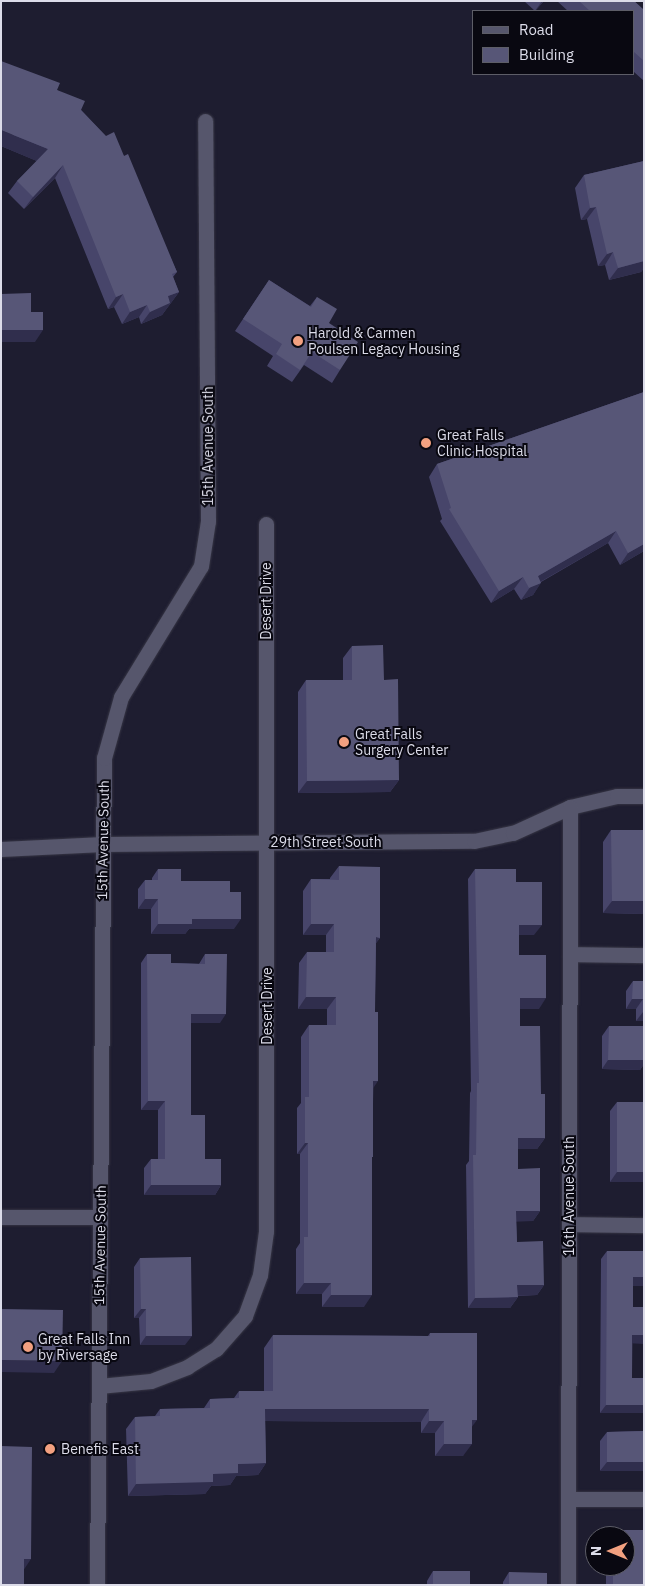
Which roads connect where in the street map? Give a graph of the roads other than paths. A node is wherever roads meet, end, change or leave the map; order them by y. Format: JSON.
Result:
{"nodes":[{"id":1,"x":204,"y":121,"type":"dead end"},
{"id":2,"x":266,"y":524,"type":"dead end"},
{"id":3,"x":644,"y":796,"type":"edge"},
{"id":4,"x":570,"y":807,"type":"junction"},
{"id":5,"x":267,"y":843,"type":"junction"},
{"id":6,"x":103,"y":844,"type":"junction"},
{"id":7,"x":1,"y":849,"type":"edge"},
{"id":8,"x":570,"y":954,"type":"junction"},
{"id":9,"x":644,"y":954,"type":"edge"},
{"id":10,"x":1,"y":1217,"type":"edge"},
{"id":11,"x":100,"y":1217,"type":"junction"},
{"id":12,"x":569,"y":1224,"type":"junction"},
{"id":13,"x":644,"y":1225,"type":"edge"},
{"id":14,"x":99,"y":1386,"type":"junction"},
{"id":15,"x":568,"y":1499,"type":"junction"},
{"id":16,"x":644,"y":1499,"type":"edge"},
{"id":17,"x":97,"y":1585,"type":"edge"},
{"id":18,"x":568,"y":1585,"type":"edge"}],
"edges":[{"from":1,"to":6,"type":"street","name":"15th Avenue South"},
{"from":2,"to":5,"type":"street","name":"Desert Drive"},
{"from":3,"to":4,"type":"street","name":"29th Street South"},
{"from":4,"to":5,"type":"street","name":"29th Street South"},
{"from":4,"to":8,"type":"street","name":"16th Avenue South"},
{"from":5,"to":6,"type":"street","name":"29th Street South"},
{"from":5,"to":14,"type":"street","name":"Desert Drive"},
{"from":6,"to":7,"type":"street","name":"29th Street South"},
{"from":6,"to":11,"type":"street","name":"15th Avenue South"},
{"from":8,"to":9,"type":"street"},
{"from":8,"to":12,"type":"street","name":"16th Avenue South"},
{"from":10,"to":11,"type":"street"},
{"from":11,"to":14,"type":"street","name":"15th Avenue South"},
{"from":12,"to":13,"type":"street"},
{"from":12,"to":15,"type":"street","name":"16th Avenue South"},
{"from":14,"to":17,"type":"street","name":"15th Avenue South"},
{"from":15,"to":16,"type":"street"},
{"from":15,"to":18,"type":"street","name":"16th Avenue South"}]}
